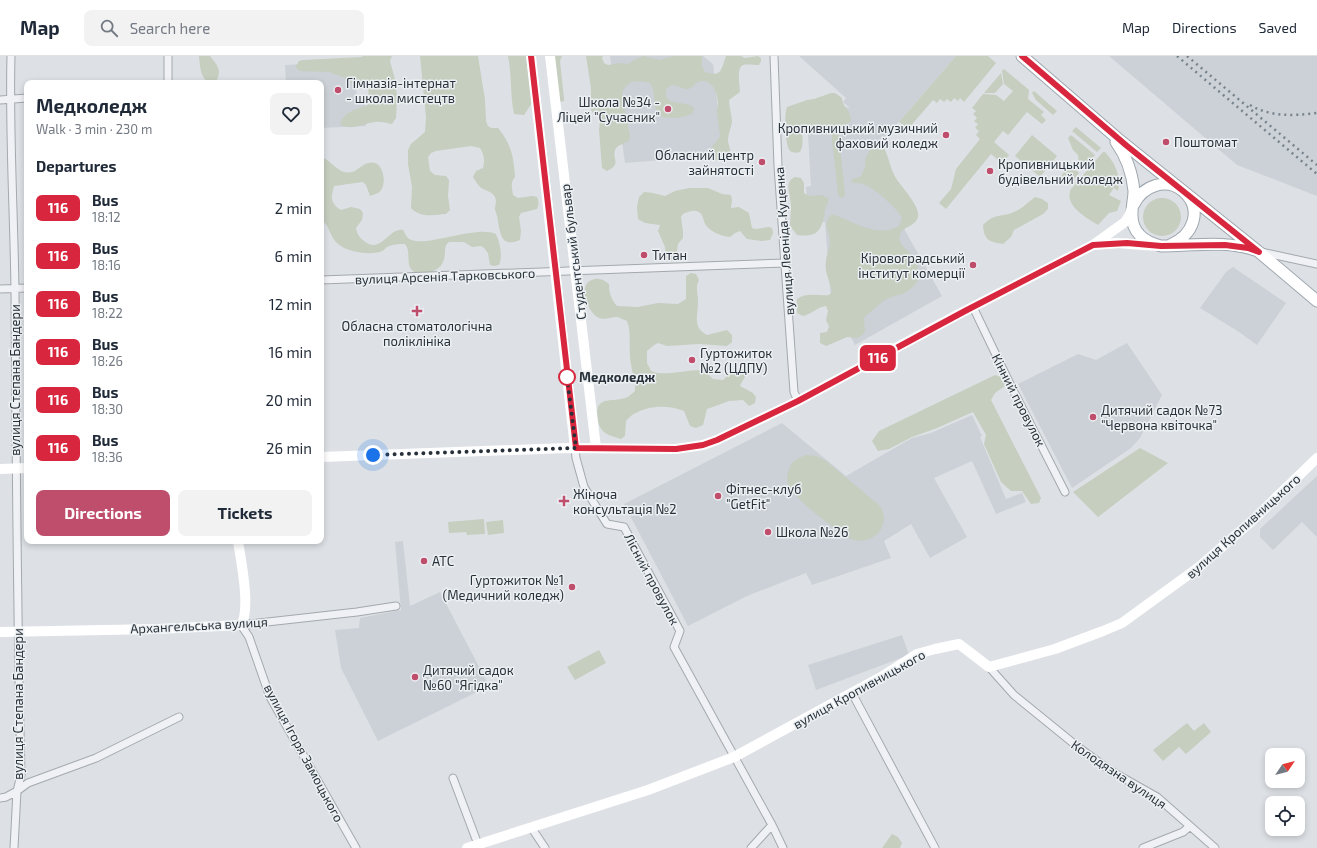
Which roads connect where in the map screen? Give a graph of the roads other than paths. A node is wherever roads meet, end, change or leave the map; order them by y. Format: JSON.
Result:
{"nodes":[{"id":1,"x":11,"y":56,"type":"edge"},
{"id":2,"x":168,"y":56,"type":"edge"},
{"id":3,"x":531,"y":56,"type":"edge"},
{"id":4,"x":550,"y":56,"type":"edge"},
{"id":5,"x":774,"y":56,"type":"edge"},
{"id":6,"x":1022,"y":56,"type":"edge"},
{"id":7,"x":168,"y":80,"type":"edge"},
{"id":8,"x":24,"y":98,"type":"edge"},
{"id":9,"x":10,"y":99,"type":"junction"},
{"id":10,"x":0,"y":100,"type":"edge"},
{"id":11,"x":1110,"y":132,"type":"junction"},
{"id":12,"x":1183,"y":191,"type":"junction"},
{"id":13,"x":1132,"y":208,"type":"junction"},
{"id":14,"x":1093,"y":245,"type":"junction"},
{"id":15,"x":1161,"y":246,"type":"junction"},
{"id":16,"x":1259,"y":252,"type":"junction"},
{"id":17,"x":785,"y":262,"type":"junction"},
{"id":18,"x":1317,"y":264,"type":"edge"},
{"id":19,"x":575,"y":271,"type":"junction"},
{"id":20,"x":556,"y":272,"type":"junction"},
{"id":21,"x":324,"y":280,"type":"edge"},
{"id":22,"x":15,"y":288,"type":"junction"},
{"id":23,"x":24,"y":288,"type":"edge"},
{"id":24,"x":0,"y":289,"type":"edge"},
{"id":25,"x":1317,"y":301,"type":"edge"},
{"id":26,"x":973,"y":307,"type":"junction"},
{"id":27,"x":798,"y":401,"type":"junction"},
{"id":28,"x":586,"y":448,"type":"junction"},
{"id":29,"x":324,"y":457,"type":"edge"},
{"id":30,"x":1317,"y":458,"type":"edge"},
{"id":31,"x":16,"y":468,"type":"junction"},
{"id":32,"x":24,"y":468,"type":"edge"},
{"id":33,"x":0,"y":469,"type":"edge"},
{"id":34,"x":1065,"y":492,"type":"dead end"},
{"id":35,"x":238,"y":544,"type":"edge"},
{"id":36,"x":396,"y":606,"type":"dead end"},
{"id":37,"x":241,"y":624,"type":"junction"},
{"id":38,"x":17,"y":631,"type":"junction"},
{"id":39,"x":0,"y":632,"type":"edge"},
{"id":40,"x":989,"y":667,"type":"junction"},
{"id":41,"x":852,"y":693,"type":"junction"},
{"id":42,"x":179,"y":717,"type":"dead end"},
{"id":43,"x":734,"y":757,"type":"junction"},
{"id":44,"x":454,"y":778,"type":"dead end"},
{"id":45,"x":17,"y":792,"type":"junction"},
{"id":46,"x":0,"y":798,"type":"edge"},
{"id":47,"x":772,"y":825,"type":"junction"},
{"id":48,"x":1190,"y":826,"type":"junction"},
{"id":49,"x":531,"y":827,"type":"junction"},
{"id":50,"x":478,"y":846,"type":"edge"},
{"id":51,"x":14,"y":848,"type":"edge"},
{"id":52,"x":356,"y":848,"type":"edge"},
{"id":53,"x":467,"y":848,"type":"edge"},
{"id":54,"x":545,"y":848,"type":"edge"},
{"id":55,"x":752,"y":848,"type":"edge"},
{"id":56,"x":783,"y":848,"type":"edge"},
{"id":57,"x":935,"y":848,"type":"edge"},
{"id":58,"x":1143,"y":848,"type":"edge"},
{"id":59,"x":1216,"y":848,"type":"edge"}],
"edges":[{"from":1,"to":9,"type":"street","name":"вулиця Степана Бандери"},
{"from":2,"to":7,"type":"street"},
{"from":3,"to":20,"type":"street","name":"Студентський бульвар"},
{"from":4,"to":19,"type":"street","name":"Студентський бульвар"},
{"from":5,"to":17,"type":"street","name":"вулиця Леоніда Куценка"},
{"from":6,"to":11,"type":"main road"},
{"from":8,"to":9,"type":"street"},
{"from":9,"to":10,"type":"street"},
{"from":9,"to":22,"type":"street","name":"вулиця Степана Бандери"},
{"from":11,"to":12,"type":"main road"},
{"from":11,"to":13,"type":"main road"},
{"from":12,"to":13,"type":"main road"},
{"from":12,"to":15,"type":"main road"},
{"from":12,"to":16,"type":"main road"},
{"from":13,"to":14,"type":"street"},
{"from":13,"to":15,"type":"main road"},
{"from":14,"to":15,"type":"street"},
{"from":14,"to":26,"type":"street"},
{"from":15,"to":16,"type":"main road"},
{"from":16,"to":18,"type":"street"},
{"from":16,"to":25,"type":"main road"},
{"from":17,"to":19,"type":"street","name":"вулиця Арсенія Тарковського"},
{"from":17,"to":27,"type":"street","name":"вулиця Леоніда Куценка"},
{"from":19,"to":20,"type":"street","name":"вулиця Арсенія Тарковського"},
{"from":19,"to":28,"type":"street","name":"Студентський бульвар"},
{"from":20,"to":21,"type":"street","name":"вулиця Арсенія Тарковського"},
{"from":20,"to":28,"type":"street","name":"Студентський бульвар"},
{"from":22,"to":23,"type":"street"},
{"from":22,"to":24,"type":"street"},
{"from":22,"to":31,"type":"street","name":"вулиця Степана Бандери"},
{"from":26,"to":27,"type":"street"},
{"from":26,"to":34,"type":"street","name":"Кінний провулок"},
{"from":27,"to":28,"type":"street"},
{"from":28,"to":29,"type":"street"},
{"from":28,"to":43,"type":"street","name":"Лісний провулок"},
{"from":30,"to":40,"type":"street","name":"вулиця Кропивницького"},
{"from":31,"to":32,"type":"street"},
{"from":31,"to":33,"type":"street"},
{"from":31,"to":38,"type":"street","name":"вулиця Степана Бандери"},
{"from":35,"to":37,"type":"street"},
{"from":36,"to":37,"type":"street","name":"Архангельська вулиця"},
{"from":37,"to":38,"type":"street","name":"Архангельська вулиця"},
{"from":37,"to":52,"type":"street","name":"вулиця Ігоря Замоцького"},
{"from":38,"to":39,"type":"street","name":"Архангельська вулиця"},
{"from":38,"to":45,"type":"street","name":"вулиця Степана Бандери"},
{"from":40,"to":41,"type":"street","name":"вулиця Кропивницького"},
{"from":40,"to":48,"type":"street","name":"Колодязна вулиця"},
{"from":41,"to":43,"type":"street","name":"вулиця Кропивницького"},
{"from":41,"to":57,"type":"street"},
{"from":42,"to":45,"type":"street"},
{"from":43,"to":47,"type":"street","name":"Лісний провулок"},
{"from":43,"to":49,"type":"street","name":"вулиця Кропивницького"},
{"from":44,"to":50,"type":"street"},
{"from":45,"to":46,"type":"street"},
{"from":45,"to":51,"type":"street","name":"вулиця Степана Бандери"},
{"from":47,"to":55,"type":"street"},
{"from":47,"to":56,"type":"street","name":"Лісний провулок"},
{"from":48,"to":58,"type":"street"},
{"from":48,"to":59,"type":"street","name":"Колодязна вулиця"},
{"from":49,"to":50,"type":"street","name":"вулиця Кропивницького"},
{"from":49,"to":54,"type":"street"},
{"from":50,"to":53,"type":"street","name":"вулиця Кропивницького"}]}
